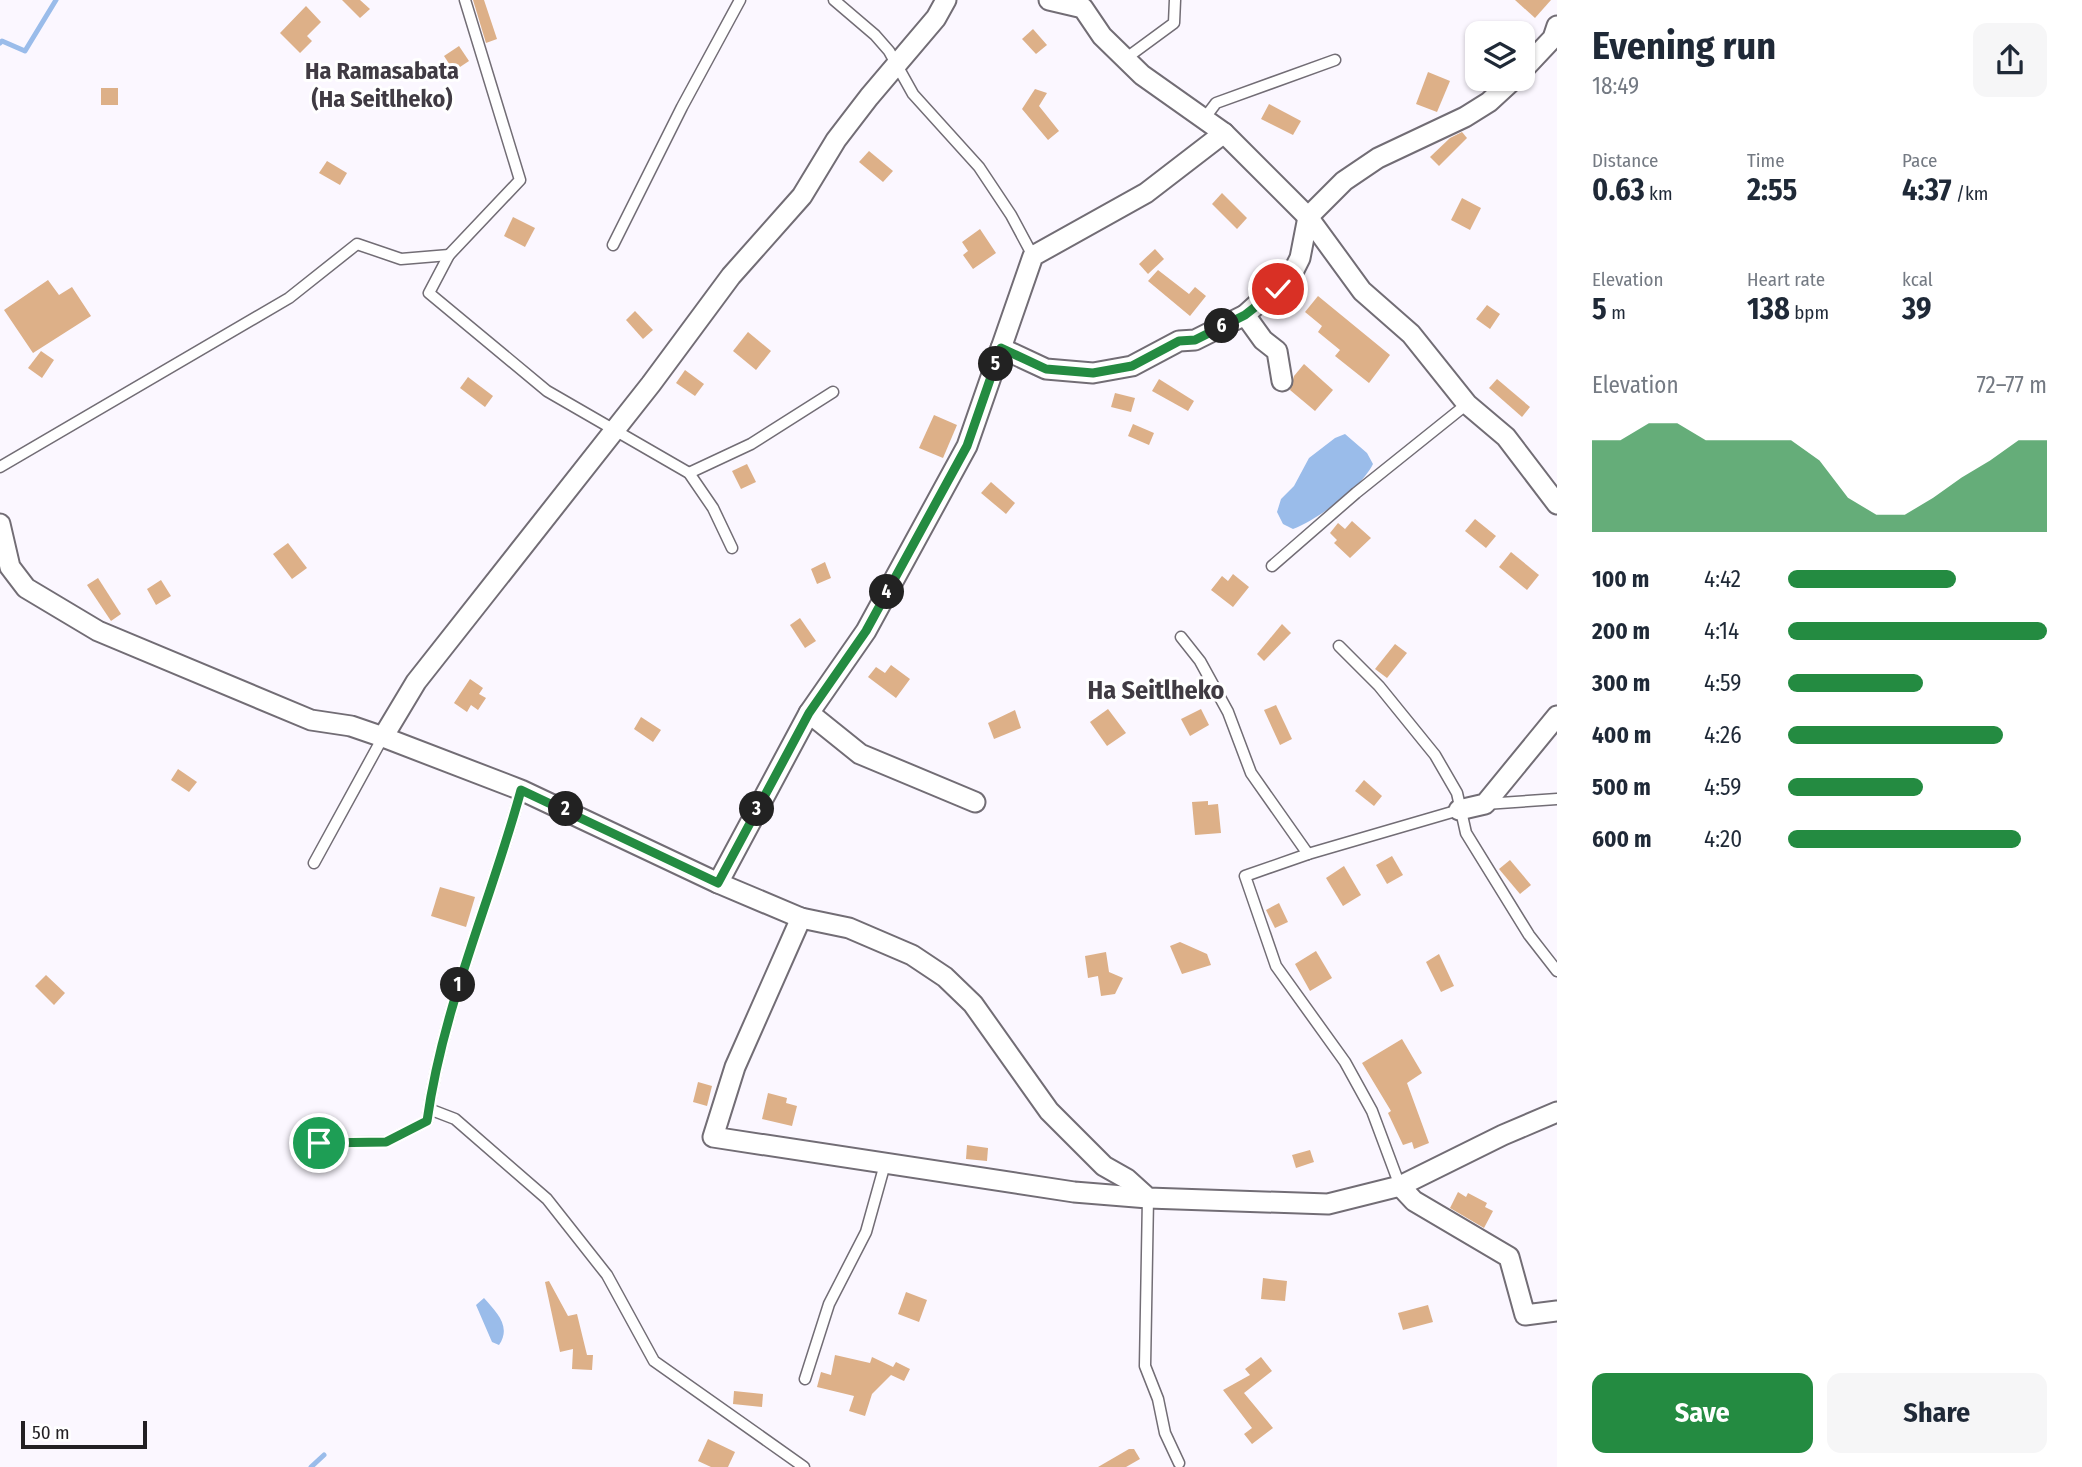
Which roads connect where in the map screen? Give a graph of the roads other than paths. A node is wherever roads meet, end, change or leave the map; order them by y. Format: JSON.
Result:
{"nodes":[{"id":1,"x":465,"y":0,"type":"edge"},
{"id":2,"x":740,"y":0,"type":"edge"},
{"id":3,"x":834,"y":0,"type":"edge"},
{"id":4,"x":946,"y":0,"type":"edge"},
{"id":5,"x":1049,"y":0,"type":"edge"},
{"id":6,"x":1175,"y":0,"type":"edge"},
{"id":7,"x":1081,"y":4,"type":"edge"},
{"id":8,"x":1557,"y":26,"type":"edge"},
{"id":9,"x":1535,"y":57,"type":"edge"},
{"id":10,"x":1125,"y":59,"type":"junction"},
{"id":11,"x":1335,"y":60,"type":"dead end"},
{"id":12,"x":896,"y":68,"type":"junction"},
{"id":13,"x":1501,"y":91,"type":"edge"},
{"id":14,"x":1204,"y":119,"type":"junction"},
{"id":15,"x":1224,"y":133,"type":"junction"},
{"id":16,"x":1308,"y":217,"type":"junction"},
{"id":17,"x":613,"y":246,"type":"dead end"},
{"id":18,"x":449,"y":255,"type":"junction"},
{"id":19,"x":1033,"y":256,"type":"junction"},
{"id":20,"x":1245,"y":315,"type":"junction"},
{"id":21,"x":1001,"y":348,"type":"junction"},
{"id":22,"x":1282,"y":381,"type":"dead end"},
{"id":23,"x":833,"y":392,"type":"dead end"},
{"id":24,"x":1467,"y":404,"type":"junction"},
{"id":25,"x":614,"y":430,"type":"junction"},
{"id":26,"x":0,"y":467,"type":"edge"},
{"id":27,"x":690,"y":473,"type":"junction"},
{"id":28,"x":1557,"y":503,"type":"edge"},
{"id":29,"x":0,"y":523,"type":"edge"},
{"id":30,"x":732,"y":548,"type":"dead end"},
{"id":31,"x":3,"y":554,"type":"edge"},
{"id":32,"x":1272,"y":566,"type":"dead end"},
{"id":33,"x":1181,"y":637,"type":"dead end"},
{"id":34,"x":1339,"y":646,"type":"dead end"},
{"id":35,"x":809,"y":713,"type":"junction"},
{"id":36,"x":1557,"y":716,"type":"edge"},
{"id":37,"x":383,"y":737,"type":"junction"},
{"id":38,"x":521,"y":790,"type":"junction"},
{"id":39,"x":1557,"y":799,"type":"edge"},
{"id":40,"x":975,"y":802,"type":"dead end"},
{"id":41,"x":1485,"y":804,"type":"junction"},
{"id":42,"x":1459,"y":810,"type":"junction"},
{"id":43,"x":1308,"y":854,"type":"junction"},
{"id":44,"x":314,"y":863,"type":"dead end"},
{"id":45,"x":718,"y":883,"type":"junction"},
{"id":46,"x":801,"y":918,"type":"junction"},
{"id":47,"x":1557,"y":971,"type":"edge"},
{"id":48,"x":429,"y":1109,"type":"junction"},
{"id":49,"x":1557,"y":1112,"type":"edge"},
{"id":50,"x":319,"y":1143,"type":"dead end"},
{"id":51,"x":885,"y":1164,"type":"junction"},
{"id":52,"x":1400,"y":1186,"type":"junction"},
{"id":53,"x":1148,"y":1198,"type":"junction"},
{"id":54,"x":1557,"y":1311,"type":"edge"},
{"id":55,"x":804,"y":1379,"type":"dead end"},
{"id":56,"x":1179,"y":1464,"type":"dead end"},
{"id":57,"x":804,"y":1467,"type":"edge"}],
"edges":[{"from":1,"to":18,"type":"lane"},
{"from":2,"to":17,"type":"lane"},
{"from":3,"to":12,"type":"lane"},
{"from":4,"to":12,"type":"street"},
{"from":5,"to":7,"type":"street"},
{"from":6,"to":10,"type":"lane"},
{"from":7,"to":10,"type":"street"},
{"from":8,"to":9,"type":"street"},
{"from":10,"to":14,"type":"street"},
{"from":11,"to":14,"type":"lane"},
{"from":12,"to":19,"type":"lane"},
{"from":12,"to":25,"type":"street"},
{"from":13,"to":16,"type":"street"},
{"from":14,"to":15,"type":"street"},
{"from":15,"to":16,"type":"street"},
{"from":15,"to":19,"type":"street"},
{"from":16,"to":20,"type":"street"},
{"from":16,"to":24,"type":"street"},
{"from":18,"to":25,"type":"lane"},
{"from":18,"to":26,"type":"lane"},
{"from":19,"to":21,"type":"street"},
{"from":20,"to":21,"type":"street"},
{"from":20,"to":22,"type":"street"},
{"from":21,"to":35,"type":"street"},
{"from":23,"to":27,"type":"lane"},
{"from":24,"to":28,"type":"street"},
{"from":24,"to":32,"type":"lane"},
{"from":25,"to":27,"type":"lane"},
{"from":25,"to":37,"type":"street"},
{"from":27,"to":30,"type":"lane"},
{"from":29,"to":31,"type":"street"},
{"from":31,"to":37,"type":"street"},
{"from":33,"to":43,"type":"lane"},
{"from":34,"to":42,"type":"lane"},
{"from":35,"to":40,"type":"street"},
{"from":35,"to":45,"type":"street"},
{"from":36,"to":41,"type":"street"},
{"from":37,"to":38,"type":"street"},
{"from":37,"to":44,"type":"lane"},
{"from":38,"to":45,"type":"street"},
{"from":38,"to":48,"type":"lane"},
{"from":39,"to":41,"type":"lane"},
{"from":41,"to":42,"type":"street"},
{"from":42,"to":43,"type":"lane"},
{"from":42,"to":47,"type":"lane"},
{"from":43,"to":52,"type":"lane"},
{"from":45,"to":46,"type":"street"},
{"from":46,"to":51,"type":"street"},
{"from":46,"to":53,"type":"street"},
{"from":48,"to":50,"type":"lane"},
{"from":48,"to":57,"type":"lane"},
{"from":49,"to":52,"type":"street"},
{"from":51,"to":53,"type":"street"},
{"from":51,"to":55,"type":"lane"},
{"from":52,"to":53,"type":"street"},
{"from":52,"to":54,"type":"street"},
{"from":53,"to":56,"type":"lane"}]}
